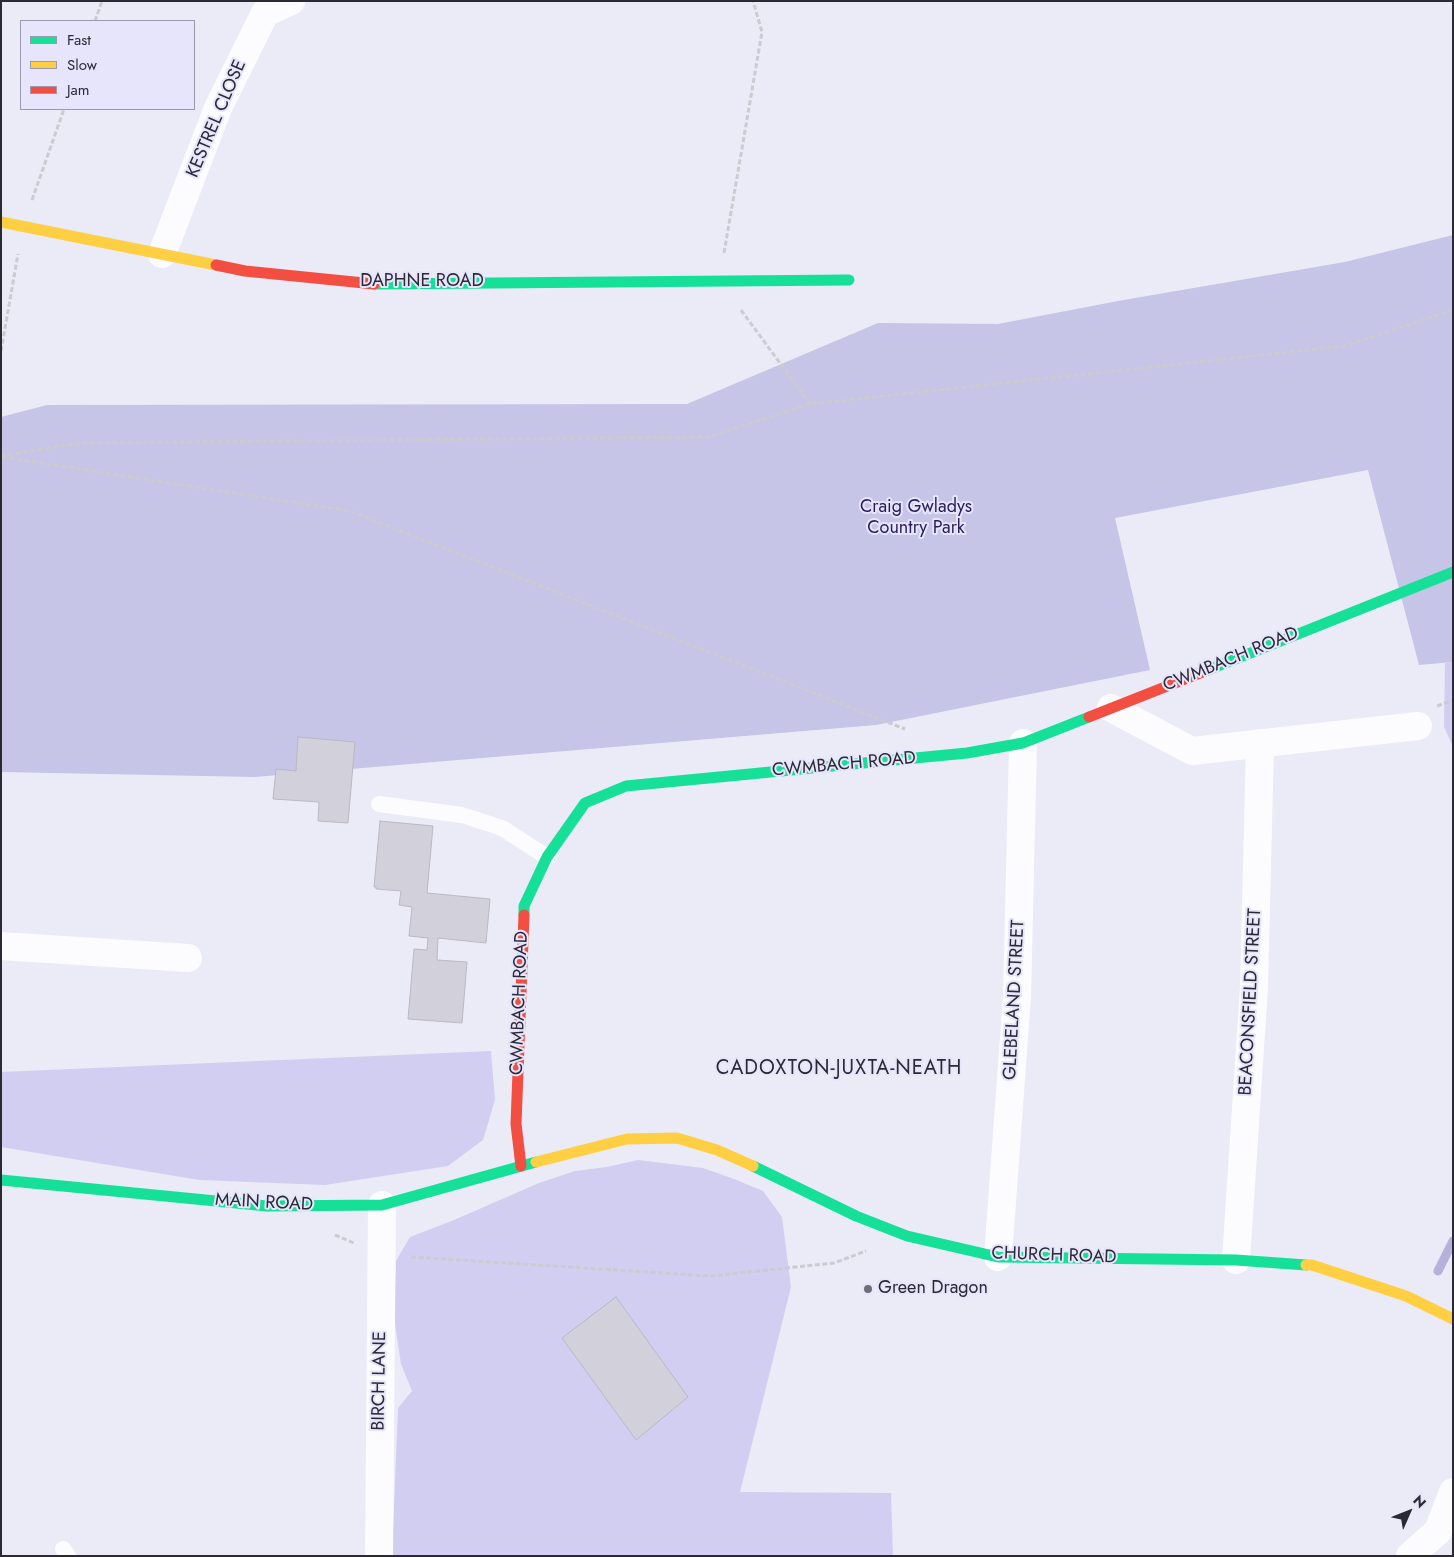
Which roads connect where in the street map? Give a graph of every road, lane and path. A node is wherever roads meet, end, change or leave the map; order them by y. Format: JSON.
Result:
{"nodes":[{"id":1,"x":102,"y":1,"type":"edge"},
{"id":2,"x":291,"y":1,"type":"edge"},
{"id":3,"x":753,"y":1,"type":"edge"},
{"id":4,"x":95,"y":20,"type":"edge"},
{"id":5,"x":1,"y":222,"type":"edge"},
{"id":6,"x":162,"y":254,"type":"junction"},
{"id":7,"x":849,"y":280,"type":"dead end"},
{"id":8,"x":719,"y":281,"type":"junction"},
{"id":9,"x":1453,"y":310,"type":"edge"},
{"id":10,"x":810,"y":404,"type":"junction"},
{"id":11,"x":1,"y":457,"type":"edge"},
{"id":12,"x":1453,"y":572,"type":"edge"},
{"id":13,"x":1112,"y":708,"type":"junction"},
{"id":14,"x":1418,"y":726,"type":"dead end"},
{"id":15,"x":912,"y":732,"type":"dead end"},
{"id":16,"x":1023,"y":743,"type":"junction"},
{"id":17,"x":1260,"y":743,"type":"junction"},
{"id":18,"x":378,"y":804,"type":"dead end"},
{"id":19,"x":547,"y":857,"type":"junction"},
{"id":20,"x":1,"y":946,"type":"edge"},
{"id":21,"x":188,"y":958,"type":"dead end"},
{"id":22,"x":521,"y":1166,"type":"junction"},
{"id":23,"x":1,"y":1180,"type":"edge"},
{"id":24,"x":382,"y":1205,"type":"junction"},
{"id":25,"x":329,"y":1232,"type":"dead end"},
{"id":26,"x":907,"y":1236,"type":"junction"},
{"id":27,"x":382,"y":1255,"type":"junction"},
{"id":28,"x":998,"y":1257,"type":"junction"},
{"id":29,"x":1236,"y":1260,"type":"junction"},
{"id":30,"x":1453,"y":1319,"type":"edge"},
{"id":31,"x":1453,"y":1492,"type":"edge"},
{"id":32,"x":1446,"y":1534,"type":"edge"},
{"id":33,"x":378,"y":1556,"type":"edge"},
{"id":34,"x":1410,"y":1556,"type":"edge"}],
"edges":[{"from":1,"to":4,"type":"path"},
{"from":2,"to":6,"type":"street","name":"KESTREL CLOSE"},
{"from":3,"to":8,"type":"path"},
{"from":5,"to":6,"type":"street","name":"DAPHNE ROAD"},
{"from":6,"to":8,"type":"street","name":"DAPHNE ROAD"},
{"from":7,"to":8,"type":"street","name":"DAPHNE ROAD"},
{"from":8,"to":10,"type":"path"},
{"from":9,"to":10,"type":"path"},
{"from":10,"to":11,"type":"path"},
{"from":11,"to":15,"type":"path"},
{"from":12,"to":13,"type":"street","name":"CWMBACH ROAD"},
{"from":13,"to":16,"type":"street","name":"CWMBACH ROAD"},
{"from":13,"to":17,"type":"street"},
{"from":14,"to":17,"type":"street"},
{"from":16,"to":19,"type":"street","name":"CWMBACH ROAD"},
{"from":16,"to":28,"type":"street","name":"GLEBELAND STREET"},
{"from":17,"to":29,"type":"street","name":"BEACONSFIELD STREET"},
{"from":18,"to":19,"type":"lane"},
{"from":19,"to":22,"type":"street","name":"CWMBACH ROAD"},
{"from":20,"to":21,"type":"street"},
{"from":22,"to":24,"type":"street","name":"MAIN ROAD"},
{"from":22,"to":26,"type":"street","name":"CHURCH ROAD"},
{"from":23,"to":24,"type":"street","name":"MAIN ROAD"},
{"from":24,"to":27,"type":"street","name":"BIRCH LANE"},
{"from":25,"to":27,"type":"path"},
{"from":26,"to":27,"type":"path"},
{"from":26,"to":28,"type":"street","name":"CHURCH ROAD"},
{"from":27,"to":33,"type":"street","name":"BIRCH LANE"},
{"from":28,"to":29,"type":"street","name":"CHURCH ROAD"},
{"from":29,"to":30,"type":"street","name":"CHURCH ROAD"},
{"from":31,"to":32,"type":"street"},
{"from":32,"to":34,"type":"street"}]}
